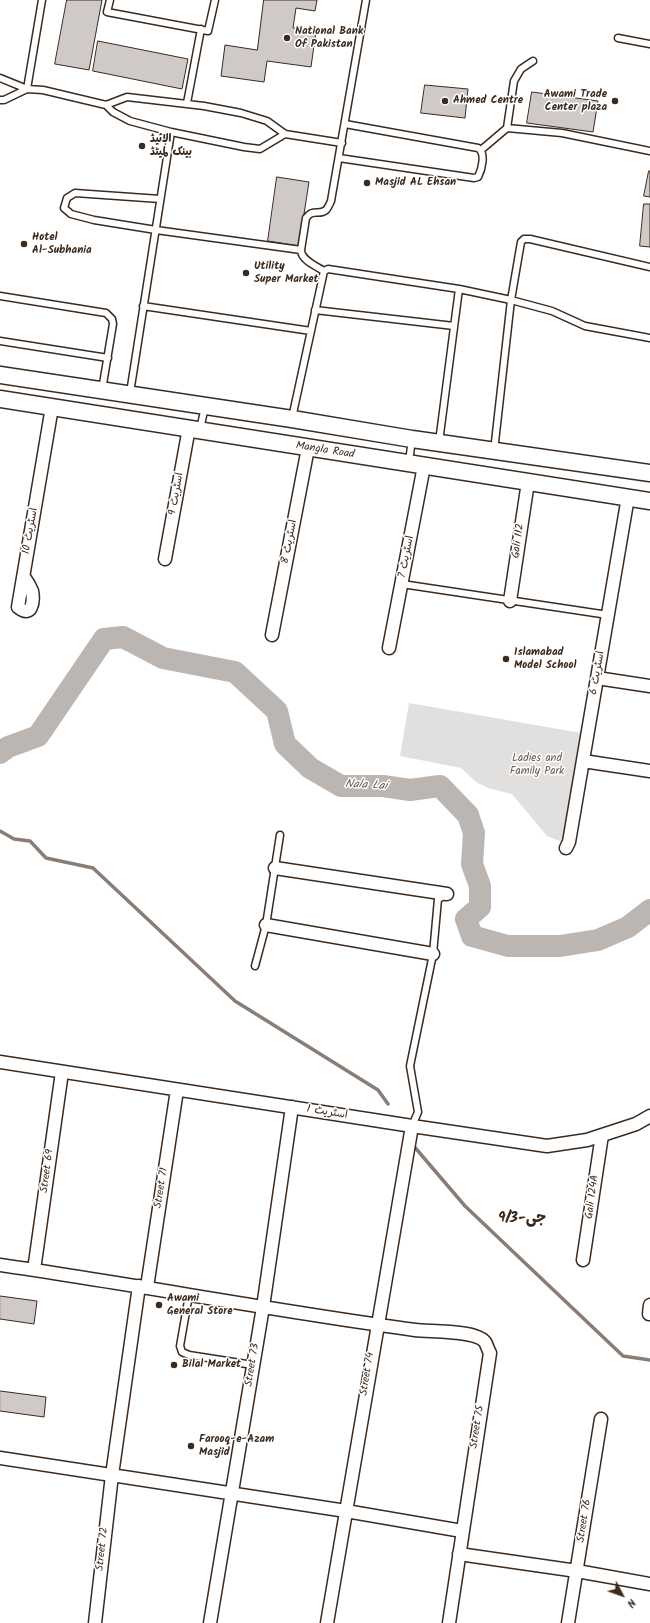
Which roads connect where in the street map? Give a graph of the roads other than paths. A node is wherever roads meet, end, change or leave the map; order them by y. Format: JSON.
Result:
{"nodes":[{"id":1,"x":42,"y":0,"type":"edge"},
{"id":2,"x":110,"y":0,"type":"edge"},
{"id":3,"x":215,"y":0,"type":"edge"},
{"id":4,"x":366,"y":0,"type":"edge"},
{"id":5,"x":200,"y":29,"type":"junction"},
{"id":6,"x":618,"y":38,"type":"dead end"},
{"id":7,"x":650,"y":44,"type":"edge"},
{"id":8,"x":533,"y":61,"type":"dead end"},
{"id":9,"x":0,"y":78,"type":"edge"},
{"id":10,"x":27,"y":89,"type":"junction"},
{"id":11,"x":0,"y":100,"type":"edge"},
{"id":12,"x":186,"y":103,"type":"junction"},
{"id":13,"x":106,"y":105,"type":"junction"},
{"id":14,"x":345,"y":124,"type":"junction"},
{"id":15,"x":507,"y":128,"type":"junction"},
{"id":16,"x":171,"y":132,"type":"junction"},
{"id":17,"x":285,"y":134,"type":"junction"},
{"id":18,"x":342,"y":143,"type":"junction"},
{"id":19,"x":481,"y":150,"type":"junction"},
{"id":20,"x":650,"y":151,"type":"edge"},
{"id":21,"x":339,"y":158,"type":"junction"},
{"id":22,"x":160,"y":199,"type":"junction"},
{"id":23,"x":156,"y":230,"type":"junction"},
{"id":24,"x":301,"y":250,"type":"junction"},
{"id":25,"x":650,"y":267,"type":"edge"},
{"id":26,"x":324,"y":271,"type":"junction"},
{"id":27,"x":459,"y":289,"type":"junction"},
{"id":28,"x":0,"y":296,"type":"edge"},
{"id":29,"x":511,"y":300,"type":"junction"},
{"id":30,"x":143,"y":306,"type":"junction"},
{"id":31,"x":315,"y":310,"type":"junction"},
{"id":32,"x":454,"y":326,"type":"junction"},
{"id":33,"x":310,"y":331,"type":"junction"},
{"id":34,"x":650,"y":338,"type":"edge"},
{"id":35,"x":0,"y":341,"type":"edge"},
{"id":36,"x":108,"y":358,"type":"junction"},
{"id":37,"x":0,"y":375,"type":"edge"},
{"id":38,"x":102,"y":391,"type":"junction"},
{"id":39,"x":129,"y":395,"type":"junction"},
{"id":40,"x":0,"y":399,"type":"edge"},
{"id":41,"x":52,"y":407,"type":"junction"},
{"id":42,"x":205,"y":407,"type":"junction"},
{"id":43,"x":292,"y":419,"type":"junction"},
{"id":44,"x":195,"y":429,"type":"junction"},
{"id":45,"x":412,"y":439,"type":"junction"},
{"id":46,"x":439,"y":443,"type":"junction"},
{"id":47,"x":308,"y":448,"type":"junction"},
{"id":48,"x":494,"y":451,"type":"junction"},
{"id":49,"x":416,"y":465,"type":"junction"},
{"id":50,"x":650,"y":473,"type":"edge"},
{"id":51,"x":528,"y":482,"type":"junction"},
{"id":52,"x":628,"y":497,"type":"junction"},
{"id":53,"x":650,"y":501,"type":"edge"},
{"id":54,"x":165,"y":559,"type":"dead end"},
{"id":55,"x":24,"y":577,"type":"dead end"},
{"id":56,"x":402,"y":584,"type":"junction"},
{"id":57,"x":510,"y":601,"type":"junction"},
{"id":58,"x":608,"y":615,"type":"junction"},
{"id":59,"x":272,"y":635,"type":"dead end"},
{"id":60,"x":389,"y":648,"type":"dead end"},
{"id":61,"x":597,"y":678,"type":"junction"},
{"id":62,"x":650,"y":686,"type":"edge"},
{"id":63,"x":583,"y":761,"type":"junction"},
{"id":64,"x":650,"y":771,"type":"edge"},
{"id":65,"x":280,"y":835,"type":"dead end"},
{"id":66,"x":566,"y":848,"type":"dead end"},
{"id":67,"x":275,"y":868,"type":"junction"},
{"id":68,"x":447,"y":894,"type":"joint"},
{"id":69,"x":266,"y":925,"type":"junction"},
{"id":70,"x":433,"y":954,"type":"junction"},
{"id":71,"x":255,"y":966,"type":"dead end"},
{"id":72,"x":0,"y":1062,"type":"edge"},
{"id":73,"x":62,"y":1072,"type":"junction"},
{"id":74,"x":177,"y":1090,"type":"junction"},
{"id":75,"x":292,"y":1107,"type":"junction"},
{"id":76,"x":650,"y":1116,"type":"edge"},
{"id":77,"x":412,"y":1126,"type":"junction"},
{"id":78,"x":602,"y":1135,"type":"junction"},
{"id":79,"x":583,"y":1260,"type":"dead end"},
{"id":80,"x":0,"y":1265,"type":"edge"},
{"id":81,"x":34,"y":1270,"type":"junction"},
{"id":82,"x":143,"y":1286,"type":"junction"},
{"id":83,"x":189,"y":1294,"type":"junction"},
{"id":84,"x":263,"y":1307,"type":"junction"},
{"id":85,"x":376,"y":1325,"type":"junction"},
{"id":86,"x":253,"y":1365,"type":"junction"},
{"id":87,"x":602,"y":1419,"type":"dead end"},
{"id":88,"x":0,"y":1457,"type":"edge"},
{"id":89,"x":112,"y":1475,"type":"junction"},
{"id":90,"x":232,"y":1493,"type":"junction"},
{"id":91,"x":346,"y":1511,"type":"junction"},
{"id":92,"x":462,"y":1531,"type":"junction"},
{"id":93,"x":459,"y":1554,"type":"junction"},
{"id":94,"x":577,"y":1571,"type":"junction"},
{"id":95,"x":650,"y":1584,"type":"edge"},
{"id":96,"x":95,"y":1623,"type":"edge"},
{"id":97,"x":210,"y":1623,"type":"edge"},
{"id":98,"x":327,"y":1623,"type":"edge"},
{"id":99,"x":449,"y":1623,"type":"edge"},
{"id":100,"x":568,"y":1623,"type":"edge"}],
"edges":[{"from":1,"to":10,"type":"lane"},
{"from":2,"to":5,"type":"lane"},
{"from":3,"to":5,"type":"lane"},
{"from":4,"to":14,"type":"lane"},
{"from":5,"to":12,"type":"lane"},
{"from":6,"to":7,"type":"lane"},
{"from":8,"to":15,"type":"lane"},
{"from":9,"to":10,"type":"lane"},
{"from":10,"to":11,"type":"lane"},
{"from":10,"to":13,"type":"lane"},
{"from":12,"to":13,"type":"lane"},
{"from":12,"to":17,"type":"lane"},
{"from":13,"to":16,"type":"lane"},
{"from":14,"to":18,"type":"lane"},
{"from":14,"to":19,"type":"lane"},
{"from":15,"to":19,"type":"lane"},
{"from":15,"to":20,"type":"lane"},
{"from":16,"to":17,"type":"lane"},
{"from":16,"to":22,"type":"lane"},
{"from":17,"to":18,"type":"lane"},
{"from":18,"to":21,"type":"lane"},
{"from":19,"to":21,"type":"lane"},
{"from":21,"to":24,"type":"lane"},
{"from":22,"to":23,"type":"lane"},
{"from":22,"to":23,"type":"lane"},
{"from":23,"to":24,"type":"lane"},
{"from":23,"to":30,"type":"lane"},
{"from":24,"to":26,"type":"lane"},
{"from":25,"to":29,"type":"lane"},
{"from":26,"to":27,"type":"lane"},
{"from":26,"to":31,"type":"lane"},
{"from":27,"to":29,"type":"lane"},
{"from":27,"to":32,"type":"lane"},
{"from":28,"to":36,"type":"lane"},
{"from":29,"to":34,"type":"lane"},
{"from":29,"to":48,"type":"lane"},
{"from":30,"to":33,"type":"lane"},
{"from":30,"to":39,"type":"lane"},
{"from":31,"to":32,"type":"lane"},
{"from":31,"to":33,"type":"lane"},
{"from":32,"to":46,"type":"lane"},
{"from":33,"to":43,"type":"lane"},
{"from":35,"to":36,"type":"lane"},
{"from":36,"to":38,"type":"lane"},
{"from":37,"to":38,"type":"main road"},
{"from":38,"to":39,"type":"main road"},
{"from":39,"to":42,"type":"main road"},
{"from":40,"to":41,"type":"main road","name":"Mangla Road"},
{"from":41,"to":44,"type":"main road","name":"Mangla Road"},
{"from":41,"to":55,"type":"street","name":"اسٹریٹ 10"},
{"from":42,"to":43,"type":"main road"},
{"from":42,"to":44,"type":"lane"},
{"from":43,"to":45,"type":"main road"},
{"from":44,"to":47,"type":"main road","name":"Mangla Road"},
{"from":44,"to":54,"type":"street","name":"اسٹریٹ 9"},
{"from":45,"to":46,"type":"main road"},
{"from":45,"to":49,"type":"lane"},
{"from":46,"to":48,"type":"main road"},
{"from":47,"to":49,"type":"main road","name":"Mangla Road"},
{"from":47,"to":59,"type":"street","name":"اسٹریٹ 8"},
{"from":48,"to":50,"type":"main road"},
{"from":49,"to":51,"type":"main road","name":"Mangla Road"},
{"from":49,"to":56,"type":"street","name":"اسٹریٹ 7"},
{"from":51,"to":52,"type":"main road","name":"Mangla Road"},
{"from":51,"to":57,"type":"street","name":"Gali 112"},
{"from":52,"to":53,"type":"main road","name":"Mangla Road"},
{"from":52,"to":58,"type":"street","name":"اسٹریٹ 6"},
{"from":56,"to":57,"type":"lane"},
{"from":56,"to":60,"type":"street","name":"اسٹریٹ 7"},
{"from":57,"to":58,"type":"lane"},
{"from":58,"to":61,"type":"street","name":"اسٹریٹ 6"},
{"from":61,"to":62,"type":"street"},
{"from":61,"to":63,"type":"street","name":"اسٹریٹ 6"},
{"from":63,"to":64,"type":"street"},
{"from":63,"to":66,"type":"street","name":"اسٹریٹ 6"},
{"from":65,"to":67,"type":"lane"},
{"from":67,"to":68,"type":"street"},
{"from":67,"to":69,"type":"lane"},
{"from":68,"to":70,"type":"lane"},
{"from":69,"to":70,"type":"street"},
{"from":69,"to":71,"type":"lane"},
{"from":70,"to":77,"type":"lane"},
{"from":72,"to":73,"type":"street","name":"اسٹریٹ 1"},
{"from":73,"to":74,"type":"street","name":"اسٹریٹ 1"},
{"from":73,"to":81,"type":"street","name":"Street 69"},
{"from":74,"to":75,"type":"street","name":"اسٹریٹ 1"},
{"from":74,"to":82,"type":"street","name":"Street 71"},
{"from":75,"to":77,"type":"street","name":"اسٹریٹ 1"},
{"from":75,"to":84,"type":"street","name":"Street 73"},
{"from":76,"to":78,"type":"street","name":"اسٹریٹ 1"},
{"from":77,"to":78,"type":"street","name":"اسٹریٹ 1"},
{"from":77,"to":85,"type":"street","name":"Street 74"},
{"from":78,"to":79,"type":"street","name":"Gali 124A"},
{"from":80,"to":81,"type":"street","name":"Street 75"},
{"from":81,"to":82,"type":"street","name":"Street 75"},
{"from":82,"to":83,"type":"street","name":"Street 75"},
{"from":82,"to":89,"type":"street","name":"Street 71"},
{"from":83,"to":84,"type":"street","name":"Street 75"},
{"from":83,"to":86,"type":"lane"},
{"from":84,"to":85,"type":"street","name":"Street 75"},
{"from":84,"to":86,"type":"street","name":"Street 73"},
{"from":85,"to":91,"type":"street","name":"Street 74"},
{"from":85,"to":92,"type":"street","name":"Street 75"},
{"from":86,"to":90,"type":"street","name":"Street 73"},
{"from":87,"to":94,"type":"street","name":"Street 76"},
{"from":88,"to":89,"type":"street"},
{"from":89,"to":90,"type":"street"},
{"from":89,"to":96,"type":"street","name":"Street 72"},
{"from":90,"to":91,"type":"street"},
{"from":90,"to":97,"type":"street","name":"Street 73"},
{"from":91,"to":92,"type":"street"},
{"from":91,"to":98,"type":"street","name":"Street 74"},
{"from":92,"to":93,"type":"street","name":"Street 75"},
{"from":93,"to":94,"type":"street"},
{"from":93,"to":99,"type":"street","name":"Street 75"},
{"from":94,"to":95,"type":"street"},
{"from":94,"to":100,"type":"street","name":"Street 76"}]}
